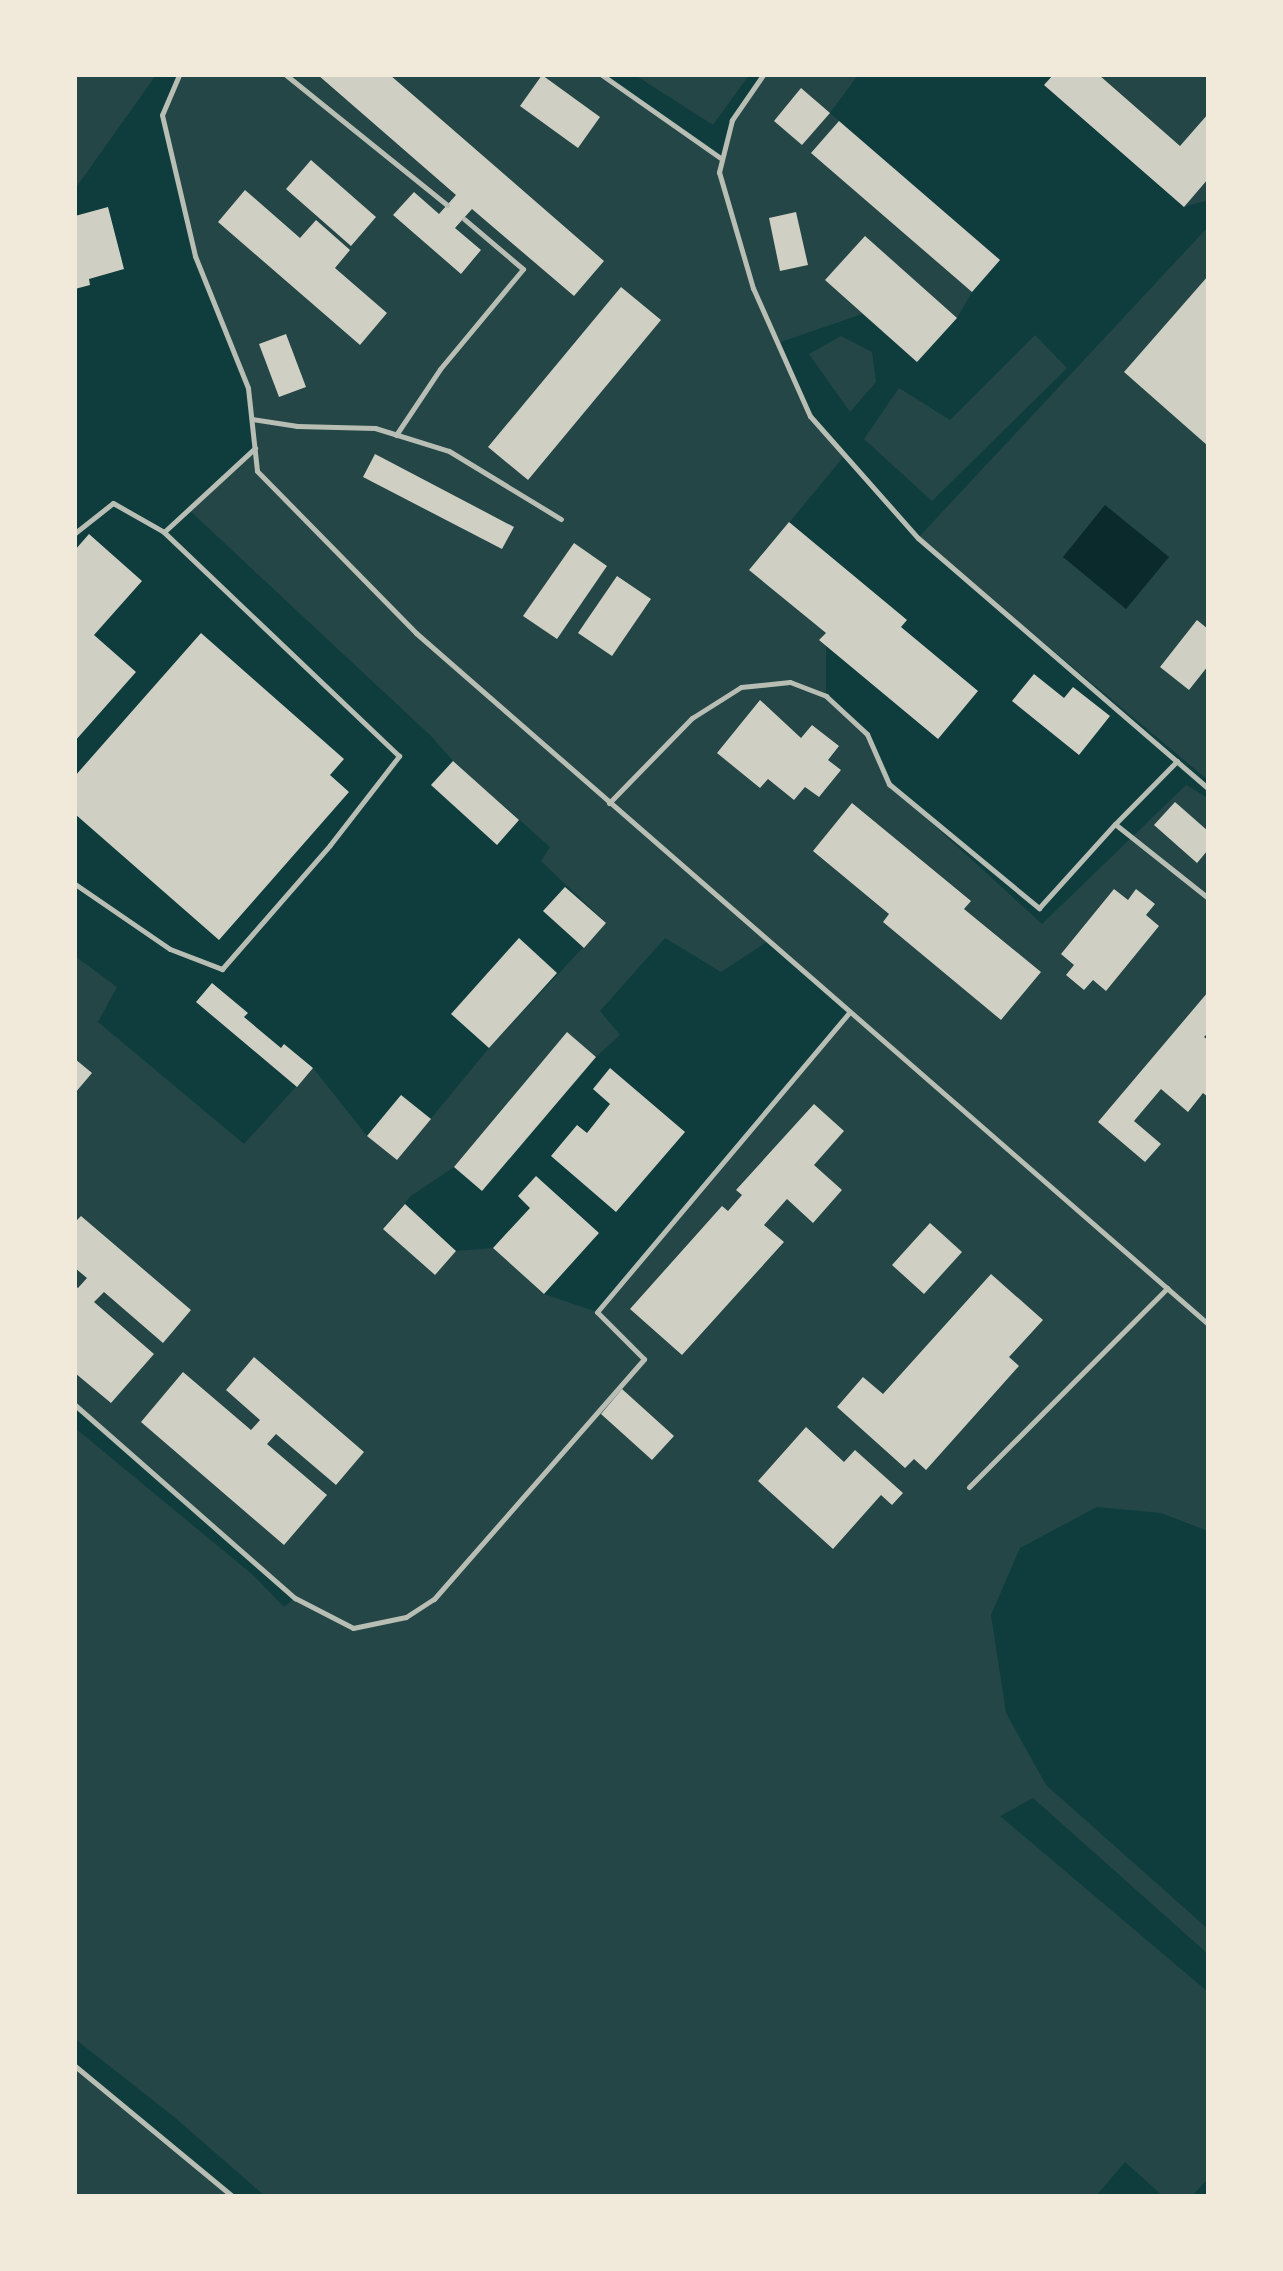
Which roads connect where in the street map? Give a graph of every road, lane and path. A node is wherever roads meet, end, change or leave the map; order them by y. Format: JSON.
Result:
{"nodes":[{"id":1,"x":178,"y":75,"type":"edge"},
{"id":2,"x":286,"y":75,"type":"edge"},
{"id":3,"x":602,"y":75,"type":"edge"},
{"id":4,"x":762,"y":75,"type":"edge"},
{"id":5,"x":722,"y":159,"type":"junction"},
{"id":6,"x":447,"y":205,"type":"dead end"},
{"id":7,"x":464,"y":219,"type":"dead end"},
{"id":8,"x":251,"y":419,"type":"junction"},
{"id":9,"x":396,"y":435,"type":"junction"},
{"id":10,"x":255,"y":448,"type":"junction"},
{"id":11,"x":561,"y":519,"type":"dead end"},
{"id":12,"x":163,"y":531,"type":"junction"},
{"id":13,"x":75,"y":533,"type":"edge"},
{"id":14,"x":1177,"y":761,"type":"junction"},
{"id":15,"x":1208,"y":788,"type":"edge"},
{"id":16,"x":609,"y":803,"type":"junction"},
{"id":17,"x":1115,"y":824,"type":"junction"},
{"id":18,"x":75,"y":884,"type":"edge"},
{"id":19,"x":1208,"y":898,"type":"edge"},
{"id":20,"x":850,"y":1012,"type":"junction"},
{"id":21,"x":1167,"y":1288,"type":"junction"},
{"id":22,"x":1208,"y":1324,"type":"edge"},
{"id":23,"x":75,"y":1405,"type":"edge"},
{"id":24,"x":969,"y":1487,"type":"dead end"},
{"id":25,"x":75,"y":2066,"type":"edge"},
{"id":26,"x":232,"y":2196,"type":"edge"}],
"edges":[{"from":1,"to":8,"type":"lane"},
{"from":2,"to":6,"type":"lane"},
{"from":3,"to":5,"type":"lane"},
{"from":4,"to":5,"type":"lane"},
{"from":5,"to":14,"type":"lane"},
{"from":7,"to":9,"type":"lane"},
{"from":8,"to":9,"type":"lane"},
{"from":8,"to":10,"type":"lane"},
{"from":9,"to":11,"type":"lane"},
{"from":10,"to":12,"type":"lane"},
{"from":10,"to":16,"type":"lane"},
{"from":12,"to":13,"type":"lane"},
{"from":12,"to":18,"type":"lane"},
{"from":14,"to":15,"type":"lane"},
{"from":14,"to":17,"type":"lane"},
{"from":16,"to":17,"type":"lane"},
{"from":16,"to":20,"type":"lane"},
{"from":17,"to":19,"type":"lane"},
{"from":20,"to":21,"type":"lane"},
{"from":20,"to":23,"type":"lane"},
{"from":21,"to":22,"type":"lane"},
{"from":21,"to":24,"type":"lane"},
{"from":25,"to":26,"type":"lane"}]}
